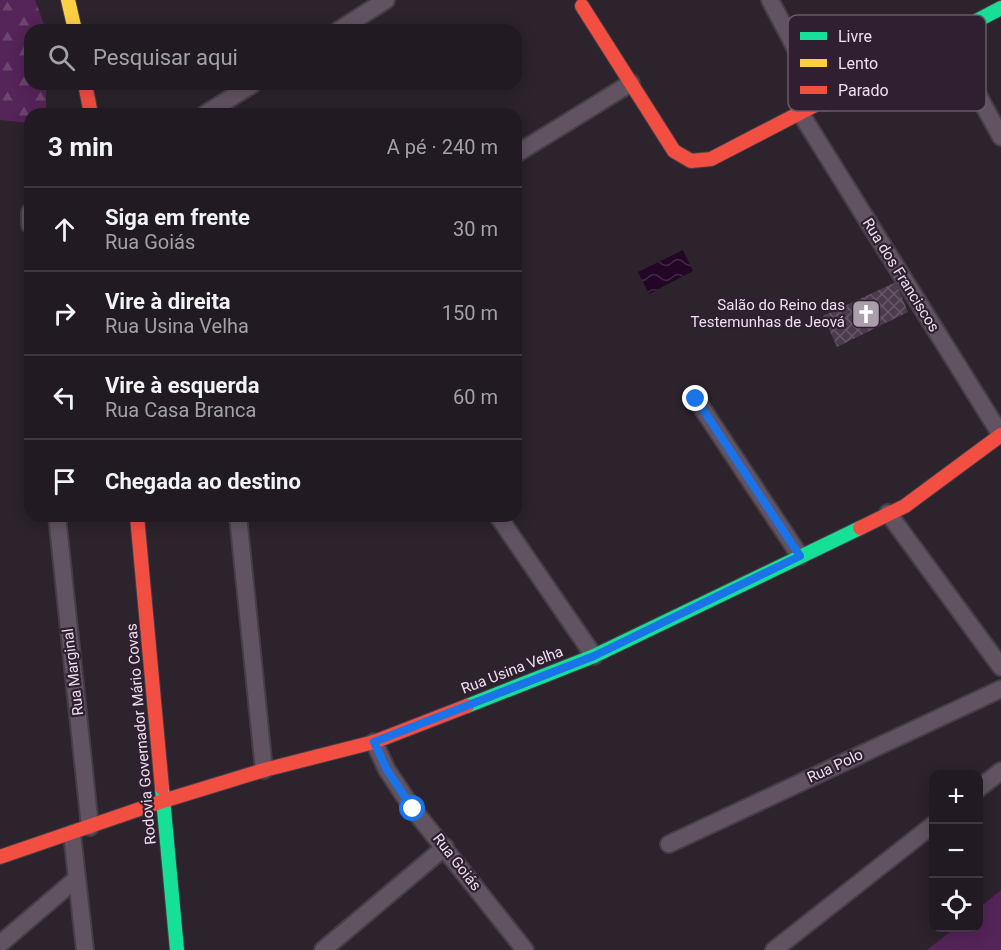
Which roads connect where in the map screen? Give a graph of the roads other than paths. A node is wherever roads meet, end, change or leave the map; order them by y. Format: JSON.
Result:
{"nodes":[{"id":1,"x":68,"y":0,"type":"edge"},
{"id":2,"x":386,"y":0,"type":"edge"},
{"id":3,"x":770,"y":0,"type":"edge"},
{"id":4,"x":582,"y":6,"type":"dead end"},
{"id":5,"x":1001,"y":8,"type":"edge"},
{"id":6,"x":986,"y":16,"type":"edge"},
{"id":7,"x":74,"y":24,"type":"edge"},
{"id":8,"x":348,"y":24,"type":"edge"},
{"id":9,"x":788,"y":34,"type":"edge"},
{"id":10,"x":631,"y":83,"type":"junction"},
{"id":11,"x":86,"y":90,"type":"edge"},
{"id":12,"x":243,"y":90,"type":"edge"},
{"id":13,"x":90,"y":108,"type":"edge"},
{"id":14,"x":215,"y":108,"type":"edge"},
{"id":15,"x":986,"y":110,"type":"edge"},
{"id":16,"x":807,"y":111,"type":"edge"},
{"id":17,"x":801,"y":114,"type":"junction"},
{"id":18,"x":1001,"y":137,"type":"edge"},
{"id":19,"x":522,"y":150,"type":"edge"},
{"id":20,"x":696,"y":399,"type":"dead end"},
{"id":21,"x":1001,"y":435,"type":"edge"},
{"id":22,"x":888,"y":513,"type":"junction"},
{"id":23,"x":58,"y":522,"type":"edge"},
{"id":24,"x":138,"y":522,"type":"edge"},
{"id":25,"x":239,"y":522,"type":"edge"},
{"id":26,"x":502,"y":522,"type":"edge"},
{"id":27,"x":800,"y":556,"type":"junction"},
{"id":28,"x":994,"y":645,"type":"edge"},
{"id":29,"x":594,"y":656,"type":"junction"},
{"id":30,"x":1001,"y":667,"type":"edge"},
{"id":31,"x":1001,"y":689,"type":"edge"},
{"id":32,"x":374,"y":742,"type":"junction"},
{"id":33,"x":264,"y":770,"type":"junction"},
{"id":34,"x":1001,"y":771,"type":"edge"},
{"id":35,"x":983,"y":785,"type":"edge"},
{"id":36,"x":164,"y":801,"type":"junction"},
{"id":37,"x":90,"y":827,"type":"junction"},
{"id":38,"x":929,"y":827,"type":"edge"},
{"id":39,"x":72,"y":834,"type":"junction"},
{"id":40,"x":669,"y":844,"type":"dead end"},
{"id":41,"x":445,"y":847,"type":"junction"},
{"id":42,"x":0,"y":858,"type":"edge"},
{"id":43,"x":76,"y":879,"type":"junction"},
{"id":44,"x":0,"y":944,"type":"edge"},
{"id":45,"x":85,"y":950,"type":"edge"},
{"id":46,"x":177,"y":950,"type":"edge"},
{"id":47,"x":323,"y":950,"type":"edge"},
{"id":48,"x":525,"y":950,"type":"edge"},
{"id":49,"x":774,"y":950,"type":"edge"}],
"edges":[{"from":1,"to":7,"type":"main road"},
{"from":2,"to":8,"type":"street"},
{"from":3,"to":9,"type":"street"},
{"from":4,"to":10,"type":"main road"},
{"from":5,"to":6,"type":"main road"},
{"from":10,"to":17,"type":"main road"},
{"from":10,"to":19,"type":"street"},
{"from":11,"to":13,"type":"main road"},
{"from":12,"to":14,"type":"street"},
{"from":15,"to":18,"type":"street"},
{"from":16,"to":17,"type":"main road"},
{"from":17,"to":21,"type":"street","name":"Rua dos Franciscos"},
{"from":20,"to":27,"type":"street"},
{"from":21,"to":22,"type":"main road","name":"Rua Usina Velha"},
{"from":22,"to":27,"type":"main road","name":"Rua Usina Velha"},
{"from":22,"to":28,"type":"street"},
{"from":23,"to":37,"type":"street","name":"Rua Marginal"},
{"from":24,"to":36,"type":"main road","name":"Rodovia Governador Mário Covas"},
{"from":25,"to":33,"type":"street"},
{"from":26,"to":29,"type":"street"},
{"from":27,"to":29,"type":"main road","name":"Rua Usina Velha"},
{"from":28,"to":30,"type":"street"},
{"from":29,"to":32,"type":"main road","name":"Rua Usina Velha"},
{"from":31,"to":40,"type":"street","name":"Rua Polo"},
{"from":32,"to":33,"type":"main road","name":"Rua Usina Velha"},
{"from":32,"to":41,"type":"street","name":"Rua Goiás"},
{"from":33,"to":36,"type":"main road","name":"Rua Usina Velha"},
{"from":34,"to":35,"type":"street"},
{"from":36,"to":37,"type":"main road","name":"Rua Usina Velha"},
{"from":36,"to":46,"type":"main road","name":"Rodovia Governador Mário Covas"},
{"from":37,"to":39,"type":"main road","name":"Rua Usina Velha"},
{"from":38,"to":49,"type":"street"},
{"from":39,"to":42,"type":"main road","name":"Rua Usina Velha"},
{"from":39,"to":43,"type":"street"},
{"from":41,"to":47,"type":"street"},
{"from":41,"to":48,"type":"street","name":"Rua Goiás"},
{"from":43,"to":44,"type":"street"},
{"from":43,"to":45,"type":"street"}]}
